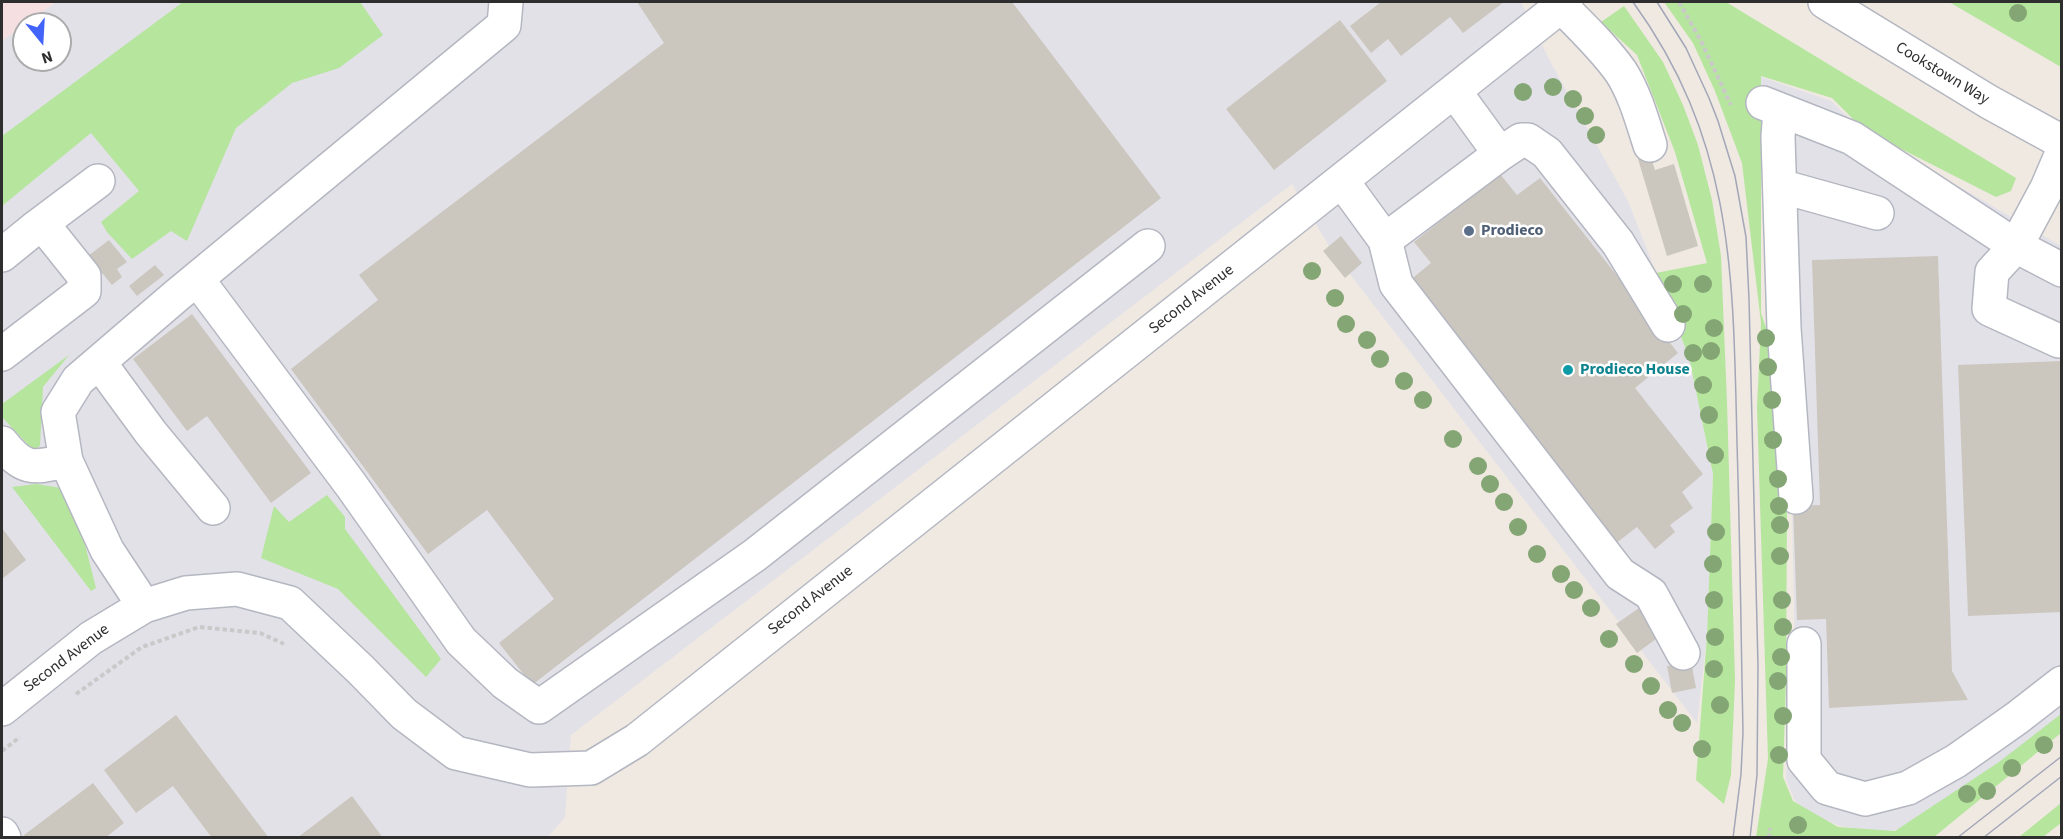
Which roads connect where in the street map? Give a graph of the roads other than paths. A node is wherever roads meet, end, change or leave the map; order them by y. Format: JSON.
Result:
{"nodes":[{"id":1,"x":506,"y":2,"type":"edge"},
{"id":2,"x":1825,"y":2,"type":"edge"},
{"id":3,"x":1564,"y":4,"type":"edge"},
{"id":4,"x":1455,"y":92,"type":"junction"},
{"id":5,"x":2061,"y":142,"type":"edge"},
{"id":6,"x":1650,"y":145,"type":"dead end"},
{"id":7,"x":2061,"y":153,"type":"edge"},
{"id":8,"x":1500,"y":154,"type":"junction"},
{"id":9,"x":98,"y":181,"type":"dead end"},
{"id":10,"x":1342,"y":181,"type":"junction"},
{"id":11,"x":1780,"y":186,"type":"junction"},
{"id":12,"x":1877,"y":213,"type":"dead end"},
{"id":13,"x":34,"y":229,"type":"junction"},
{"id":14,"x":1385,"y":240,"type":"junction"},
{"id":15,"x":1148,"y":246,"type":"dead end"},
{"id":16,"x":2016,"y":246,"type":"junction"},
{"id":17,"x":2,"y":255,"type":"edge"},
{"id":18,"x":2061,"y":270,"type":"edge"},
{"id":19,"x":197,"y":279,"type":"junction"},
{"id":20,"x":1668,"y":325,"type":"dead end"},
{"id":21,"x":2059,"y":341,"type":"dead end"},
{"id":22,"x":2,"y":354,"type":"edge"},
{"id":23,"x":99,"y":362,"type":"junction"},
{"id":24,"x":2,"y":443,"type":"edge"},
{"id":25,"x":66,"y":461,"type":"junction"},
{"id":26,"x":1796,"y":497,"type":"dead end"},
{"id":27,"x":213,"y":508,"type":"dead end"},
{"id":28,"x":144,"y":606,"type":"junction"},
{"id":29,"x":1804,"y":644,"type":"dead end"},
{"id":30,"x":1683,"y":653,"type":"dead end"},
{"id":31,"x":2061,"y":683,"type":"edge"},
{"id":32,"x":2,"y":709,"type":"edge"}],
"edges":[{"from":1,"to":19,"type":"street"},
{"from":2,"to":5,"type":"street","name":"Cookstown Way"},
{"from":3,"to":4,"type":"street","name":"Second Avenue"},
{"from":3,"to":6,"type":"street"},
{"from":4,"to":8,"type":"street"},
{"from":4,"to":10,"type":"street","name":"Second Avenue"},
{"from":7,"to":16,"type":"street"},
{"from":8,"to":14,"type":"street"},
{"from":8,"to":20,"type":"street"},
{"from":9,"to":13,"type":"street"},
{"from":10,"to":14,"type":"street"},
{"from":10,"to":28,"type":"street","name":"Second Avenue"},
{"from":11,"to":12,"type":"street"},
{"from":11,"to":16,"type":"street"},
{"from":11,"to":26,"type":"street"},
{"from":13,"to":17,"type":"street"},
{"from":13,"to":22,"type":"street"},
{"from":14,"to":30,"type":"street"},
{"from":15,"to":19,"type":"street"},
{"from":16,"to":18,"type":"street"},
{"from":16,"to":21,"type":"street"},
{"from":19,"to":23,"type":"street"},
{"from":23,"to":25,"type":"street"},
{"from":23,"to":27,"type":"street"},
{"from":24,"to":25,"type":"street"},
{"from":25,"to":28,"type":"street"},
{"from":28,"to":32,"type":"street","name":"Second Avenue"},
{"from":29,"to":31,"type":"street"}]}
